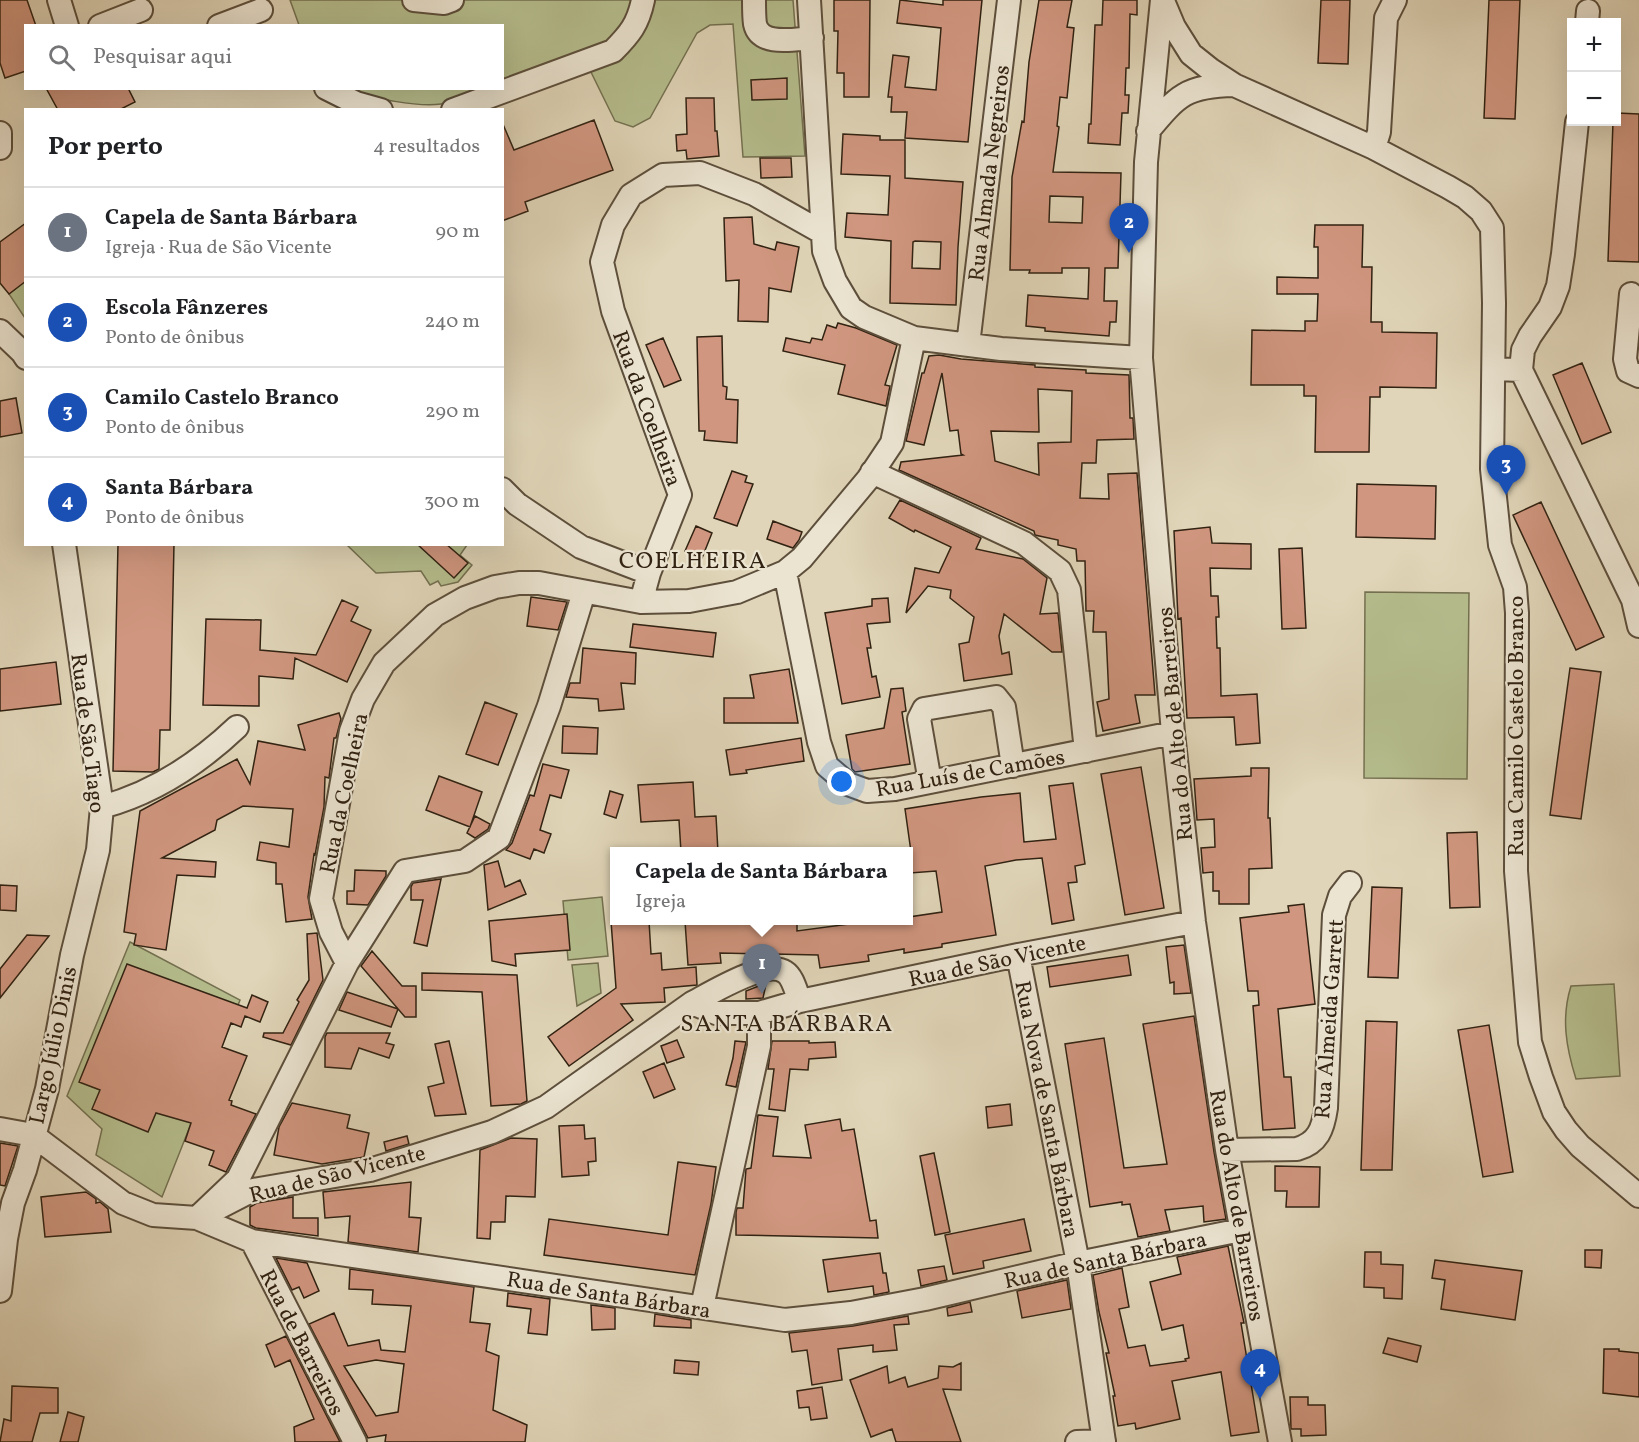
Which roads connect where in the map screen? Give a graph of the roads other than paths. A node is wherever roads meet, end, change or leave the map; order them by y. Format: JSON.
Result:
{"nodes":[{"id":1,"x":59,"y":0,"type":"edge"},
{"id":2,"x":414,"y":0,"type":"edge"},
{"id":3,"x":452,"y":0,"type":"edge"},
{"id":4,"x":643,"y":0,"type":"edge"},
{"id":5,"x":753,"y":0,"type":"edge"},
{"id":6,"x":809,"y":0,"type":"edge"},
{"id":7,"x":1009,"y":0,"type":"edge"},
{"id":8,"x":1162,"y":0,"type":"edge"},
{"id":9,"x":1395,"y":0,"type":"edge"},
{"id":10,"x":141,"y":12,"type":"edge"},
{"id":11,"x":263,"y":12,"type":"edge"},
{"id":12,"x":66,"y":24,"type":"edge"},
{"id":13,"x":106,"y":24,"type":"edge"},
{"id":14,"x":225,"y":24,"type":"edge"},
{"id":15,"x":812,"y":38,"type":"junction"},
{"id":16,"x":1191,"y":54,"type":"junction"},
{"id":17,"x":1234,"y":85,"type":"junction"},
{"id":18,"x":330,"y":90,"type":"edge"},
{"id":19,"x":1187,"y":92,"type":"junction"},
{"id":20,"x":374,"y":108,"type":"edge"},
{"id":21,"x":458,"y":108,"type":"edge"},
{"id":22,"x":1577,"y":126,"type":"edge"},
{"id":23,"x":1148,"y":131,"type":"junction"},
{"id":24,"x":0,"y":133,"type":"edge"},
{"id":25,"x":0,"y":148,"type":"edge"},
{"id":26,"x":1374,"y":148,"type":"junction"},
{"id":27,"x":823,"y":233,"type":"junction"},
{"id":28,"x":1631,"y":294,"type":"dead end"},
{"id":29,"x":0,"y":331,"type":"edge"},
{"id":30,"x":914,"y":338,"type":"junction"},
{"id":31,"x":968,"y":345,"type":"junction"},
{"id":32,"x":24,"y":355,"type":"edge"},
{"id":33,"x":1141,"y":358,"type":"junction"},
{"id":34,"x":1494,"y":369,"type":"junction"},
{"id":35,"x":1521,"y":370,"type":"junction"},
{"id":36,"x":1639,"y":376,"type":"edge"},
{"id":37,"x":872,"y":472,"type":"junction"},
{"id":38,"x":504,"y":491,"type":"edge"},
{"id":39,"x":63,"y":546,"type":"edge"},
{"id":40,"x":785,"y":572,"type":"junction"},
{"id":41,"x":649,"y":573,"type":"junction"},
{"id":42,"x":584,"y":592,"type":"junction"},
{"id":43,"x":641,"y":602,"type":"junction"},
{"id":44,"x":1639,"y":626,"type":"edge"},
{"id":45,"x":237,"y":727,"type":"dead end"},
{"id":46,"x":1173,"y":733,"type":"junction"},
{"id":47,"x":1086,"y":751,"type":"junction"},
{"id":48,"x":1013,"y":766,"type":"junction"},
{"id":49,"x":930,"y":782,"type":"junction"},
{"id":50,"x":102,"y":807,"type":"junction"},
{"id":51,"x":1350,"y":883,"type":"dead end"},
{"id":52,"x":1194,"y":922,"type":"junction"},
{"id":53,"x":72,"y":955,"type":"joint"},
{"id":54,"x":1018,"y":955,"type":"junction"},
{"id":55,"x":347,"y":963,"type":"junction"},
{"id":56,"x":800,"y":1001,"type":"junction"},
{"id":57,"x":692,"y":1003,"type":"junction"},
{"id":58,"x":759,"y":1013,"type":"junction"},
{"id":59,"x":0,"y":1129,"type":"edge"},
{"id":60,"x":33,"y":1135,"type":"junction"},
{"id":61,"x":1227,"y":1150,"type":"junction"},
{"id":62,"x":1639,"y":1196,"type":"edge"},
{"id":63,"x":197,"y":1218,"type":"junction"},
{"id":64,"x":1242,"y":1230,"type":"junction"},
{"id":65,"x":252,"y":1241,"type":"junction"},
{"id":66,"x":1078,"y":1263,"type":"junction"},
{"id":67,"x":0,"y":1291,"type":"edge"},
{"id":68,"x":702,"y":1307,"type":"junction"},
{"id":69,"x":1104,"y":1441,"type":"edge"},
{"id":70,"x":355,"y":1442,"type":"edge"},
{"id":71,"x":1077,"y":1442,"type":"edge"},
{"id":72,"x":1280,"y":1442,"type":"edge"}],
"edges":[{"from":1,"to":12,"type":"street"},
{"from":2,"to":3,"type":"street"},
{"from":4,"to":21,"type":"street"},
{"from":5,"to":15,"type":"street"},
{"from":6,"to":15,"type":"street"},
{"from":7,"to":31,"type":"street","name":"Rua Almada Negreiros"},
{"from":8,"to":16,"type":"street","name":"Rua Camilo Castelo Branco"},
{"from":8,"to":23,"type":"street","name":"Rua do Alto de Barreiros"},
{"from":9,"to":26,"type":"street"},
{"from":10,"to":13,"type":"street"},
{"from":11,"to":14,"type":"street"},
{"from":15,"to":27,"type":"street"},
{"from":16,"to":17,"type":"street","name":"Rua Camilo Castelo Branco"},
{"from":16,"to":19,"type":"street"},
{"from":17,"to":19,"type":"street","name":"Rua Camilo Castelo Branco"},
{"from":17,"to":26,"type":"street","name":"Rua Camilo Castelo Branco"},
{"from":18,"to":20,"type":"street"},
{"from":19,"to":23,"type":"street","name":"Rua Camilo Castelo Branco"},
{"from":22,"to":35,"type":"street"},
{"from":23,"to":33,"type":"street","name":"Rua do Alto de Barreiros"},
{"from":24,"to":25,"type":"street"},
{"from":26,"to":34,"type":"street","name":"Rua Camilo Castelo Branco"},
{"from":27,"to":30,"type":"street"},
{"from":27,"to":41,"type":"street","name":"Rua da Coelheira"},
{"from":28,"to":36,"type":"street"},
{"from":29,"to":32,"type":"street"},
{"from":30,"to":31,"type":"street"},
{"from":30,"to":37,"type":"street"},
{"from":31,"to":33,"type":"street"},
{"from":33,"to":46,"type":"street","name":"Rua do Alto de Barreiros"},
{"from":34,"to":35,"type":"street"},
{"from":34,"to":62,"type":"street","name":"Rua Camilo Castelo Branco"},
{"from":35,"to":44,"type":"street"},
{"from":37,"to":40,"type":"street"},
{"from":37,"to":47,"type":"street"},
{"from":38,"to":41,"type":"street"},
{"from":39,"to":50,"type":"street","name":"Rua de São Tiago"},
{"from":40,"to":43,"type":"street"},
{"from":40,"to":49,"type":"street","name":"Rua Luís de Camões"},
{"from":41,"to":43,"type":"street","name":"Rua da Coelheira"},
{"from":42,"to":43,"type":"street","name":"Rua da Coelheira"},
{"from":42,"to":55,"type":"street"},
{"from":42,"to":55,"type":"street","name":"Rua da Coelheira"},
{"from":45,"to":50,"type":"street"},
{"from":46,"to":47,"type":"street","name":"Rua Luís de Camões"},
{"from":46,"to":52,"type":"street","name":"Rua do Alto de Barreiros"},
{"from":47,"to":48,"type":"street","name":"Rua Luís de Camões"},
{"from":48,"to":49,"type":"street","name":"Rua Luís de Camões"},
{"from":48,"to":49,"type":"street"},
{"from":50,"to":53,"type":"street","name":"Rua de São Tiago"},
{"from":51,"to":61,"type":"street","name":"Rua Almeida Garrett"},
{"from":52,"to":54,"type":"street","name":"Rua de São Vicente"},
{"from":52,"to":61,"type":"street","name":"Rua do Alto de Barreiros"},
{"from":53,"to":60,"type":"street","name":"Largo Júlio Dinis"},
{"from":54,"to":56,"type":"street","name":"Rua de São Vicente"},
{"from":54,"to":66,"type":"street","name":"Rua Nova de Santa Bárbara"},
{"from":55,"to":63,"type":"street"},
{"from":56,"to":57,"type":"street","name":"Rua de São Vicente"},
{"from":56,"to":58,"type":"street","name":"Rua de São Vicente"},
{"from":57,"to":58,"type":"street","name":"Rua de São Vicente"},
{"from":57,"to":63,"type":"street","name":"Rua de São Vicente"},
{"from":58,"to":68,"type":"street"},
{"from":59,"to":60,"type":"street","name":"Rua de Santa Bárbara"},
{"from":60,"to":63,"type":"street","name":"Rua de Santa Bárbara"},
{"from":60,"to":67,"type":"street","name":"Largo Júlio Dinis"},
{"from":61,"to":64,"type":"street","name":"Rua do Alto de Barreiros"},
{"from":63,"to":65,"type":"street","name":"Rua de Santa Bárbara"},
{"from":64,"to":66,"type":"street","name":"Rua de Santa Bárbara"},
{"from":64,"to":72,"type":"street","name":"Rua do Alto de Barreiros"},
{"from":65,"to":68,"type":"street","name":"Rua de Santa Bárbara"},
{"from":65,"to":70,"type":"street","name":"Rua de Barreiros"},
{"from":66,"to":68,"type":"street","name":"Rua de Santa Bárbara"},
{"from":66,"to":69,"type":"street","name":"Rua Nova de Santa Bárbara"},
{"from":69,"to":71,"type":"street"}]}
